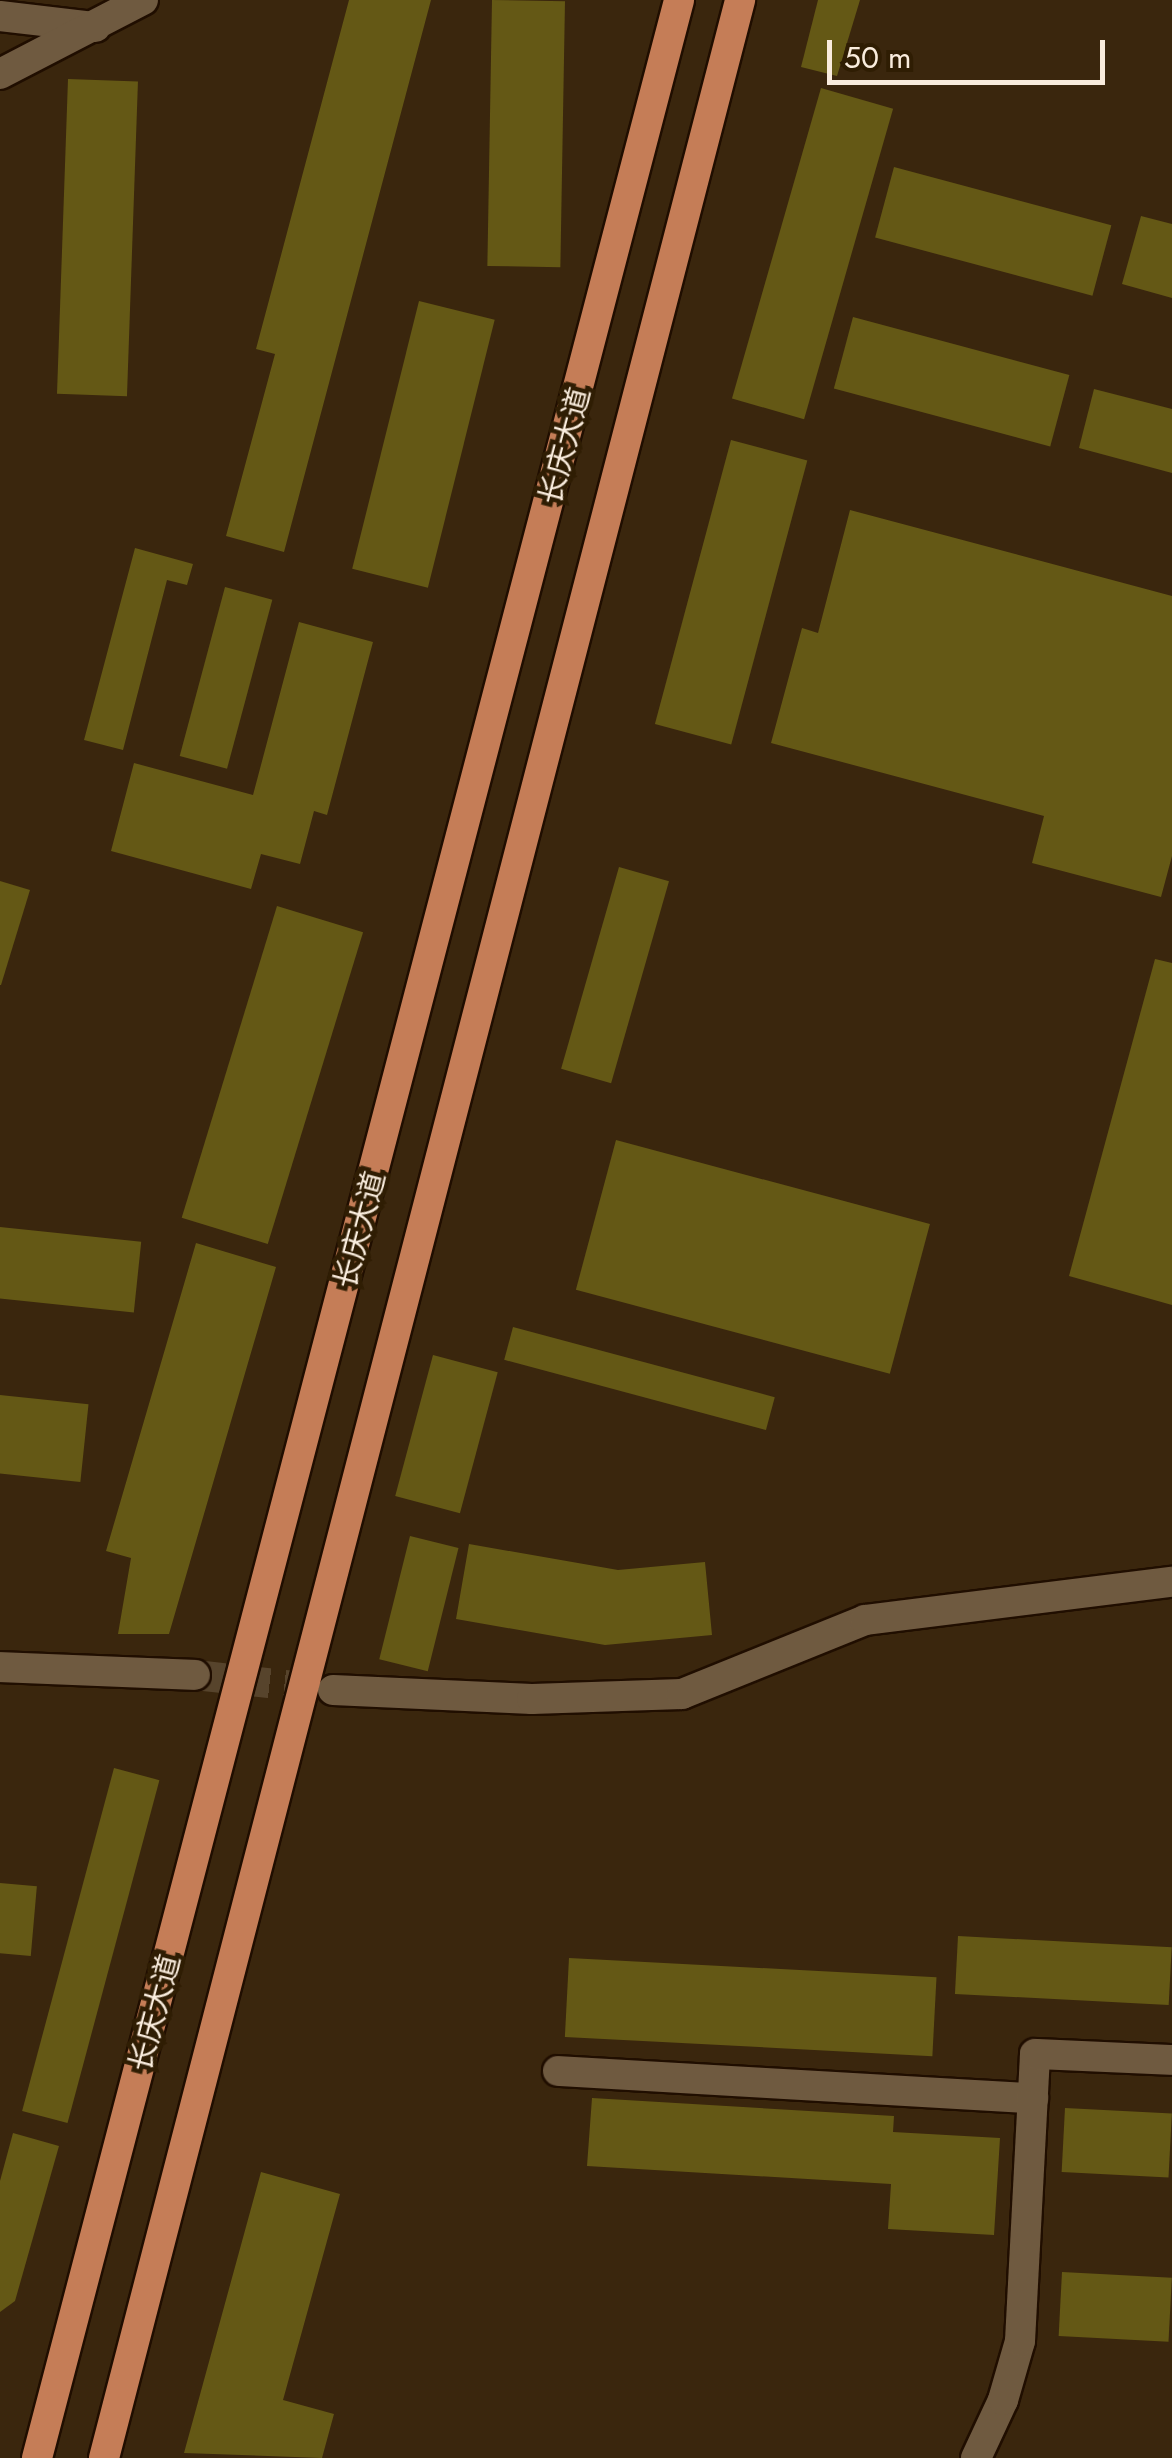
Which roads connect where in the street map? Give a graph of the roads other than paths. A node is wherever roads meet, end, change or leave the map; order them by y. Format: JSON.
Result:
{"nodes":[{"id":1,"x":143,"y":0,"type":"edge"},
{"id":2,"x":679,"y":0,"type":"edge"},
{"id":3,"x":740,"y":0,"type":"edge"},
{"id":4,"x":0,"y":16,"type":"edge"},
{"id":5,"x":95,"y":28,"type":"junction"},
{"id":6,"x":0,"y":74,"type":"edge"},
{"id":7,"x":1172,"y":1582,"type":"edge"},
{"id":8,"x":0,"y":1666,"type":"edge"},
{"id":9,"x":195,"y":1676,"type":"tunnel mouth"},
{"id":10,"x":333,"y":1690,"type":"tunnel mouth"},
{"id":11,"x":1172,"y":2060,"type":"edge"},
{"id":12,"x":558,"y":2071,"type":"dead end"},
{"id":13,"x":1033,"y":2098,"type":"junction"},
{"id":14,"x":36,"y":2458,"type":"edge"},
{"id":15,"x":104,"y":2458,"type":"edge"},
{"id":16,"x":976,"y":2458,"type":"edge"}],
"edges":[{"from":1,"to":5,"type":"street"},
{"from":2,"to":14,"type":"main road","name":"长庆大道"},
{"from":3,"to":15,"type":"main road","name":"长庆大道"},
{"from":4,"to":5,"type":"street"},
{"from":5,"to":6,"type":"street"},
{"from":7,"to":10,"type":"street"},
{"from":8,"to":9,"type":"street"},
{"from":11,"to":13,"type":"street"},
{"from":12,"to":13,"type":"street"},
{"from":13,"to":16,"type":"street"}]}
